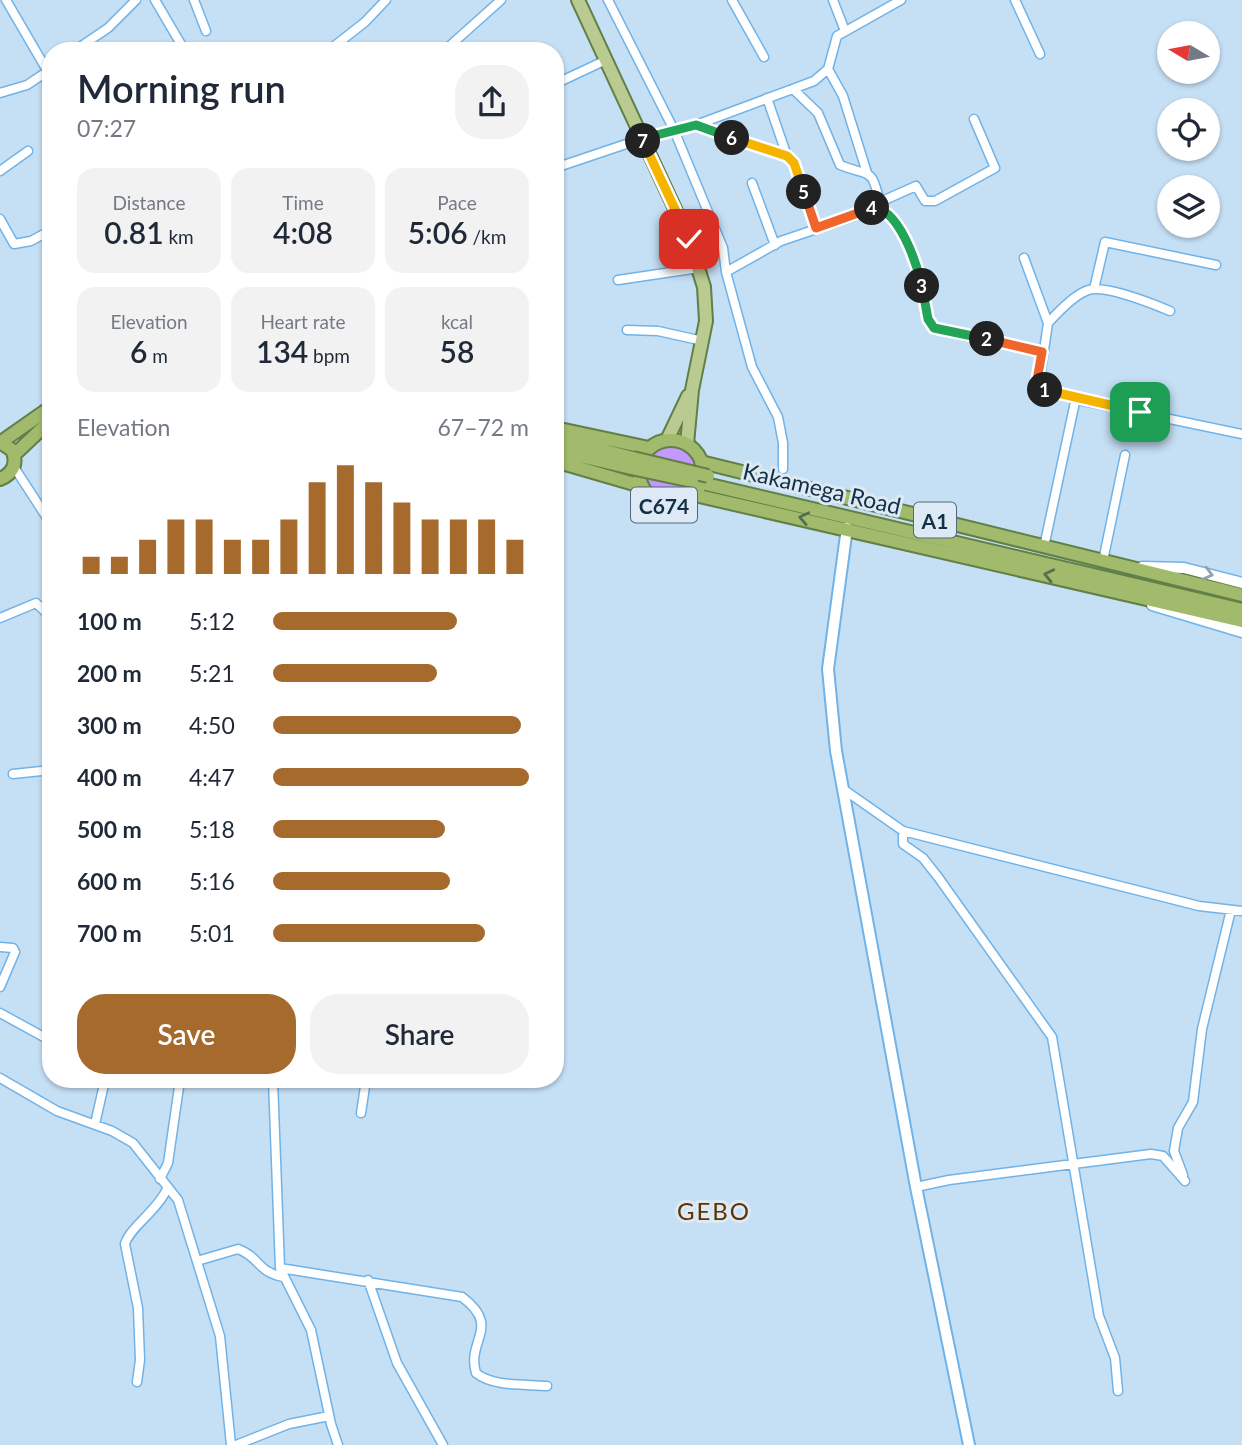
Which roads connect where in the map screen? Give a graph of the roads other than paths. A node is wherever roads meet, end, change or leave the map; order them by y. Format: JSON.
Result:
{"nodes":[{"id":1,"x":6,"y":0,"type":"edge"},
{"id":2,"x":136,"y":0,"type":"edge"},
{"id":3,"x":155,"y":0,"type":"edge"},
{"id":4,"x":194,"y":0,"type":"edge"},
{"id":5,"x":386,"y":0,"type":"edge"},
{"id":6,"x":501,"y":0,"type":"edge"},
{"id":7,"x":578,"y":0,"type":"edge"},
{"id":8,"x":608,"y":0,"type":"edge"},
{"id":9,"x":732,"y":0,"type":"edge"},
{"id":10,"x":832,"y":0,"type":"edge"},
{"id":11,"x":901,"y":0,"type":"edge"},
{"id":12,"x":1015,"y":0,"type":"edge"},
{"id":13,"x":206,"y":31,"type":"dead end"},
{"id":14,"x":845,"y":31,"type":"junction"},
{"id":15,"x":87,"y":42,"type":"edge"},
{"id":16,"x":180,"y":42,"type":"edge"},
{"id":17,"x":339,"y":42,"type":"edge"},
{"id":18,"x":454,"y":42,"type":"edge"},
{"id":19,"x":1040,"y":54,"type":"dead end"},
{"id":20,"x":764,"y":57,"type":"dead end"},
{"id":21,"x":42,"y":59,"type":"edge"},
{"id":22,"x":606,"y":60,"type":"junction"},
{"id":23,"x":828,"y":69,"type":"junction"},
{"id":24,"x":42,"y":75,"type":"edge"},
{"id":25,"x":564,"y":80,"type":"edge"},
{"id":26,"x":793,"y":89,"type":"junction"},
{"id":27,"x":0,"y":93,"type":"edge"},
{"id":28,"x":768,"y":98,"type":"junction"},
{"id":29,"x":974,"y":119,"type":"dead end"},
{"id":30,"x":696,"y":125,"type":"junction"},
{"id":31,"x":674,"y":130,"type":"junction"},
{"id":32,"x":641,"y":139,"type":"junction"},
{"id":33,"x":28,"y":151,"type":"dead end"},
{"id":34,"x":787,"y":156,"type":"junction"},
{"id":35,"x":564,"y":164,"type":"edge"},
{"id":36,"x":0,"y":171,"type":"edge"},
{"id":37,"x":867,"y":173,"type":"junction"},
{"id":38,"x":752,"y":183,"type":"dead end"},
{"id":39,"x":881,"y":206,"type":"junction"},
{"id":40,"x":0,"y":219,"type":"edge"},
{"id":41,"x":816,"y":228,"type":"junction"},
{"id":42,"x":42,"y":236,"type":"edge"},
{"id":43,"x":775,"y":245,"type":"junction"},
{"id":44,"x":1024,"y":258,"type":"dead end"},
{"id":45,"x":1216,"y":265,"type":"dead end"},
{"id":46,"x":699,"y":268,"type":"junction"},
{"id":47,"x":726,"y":272,"type":"junction"},
{"id":48,"x":618,"y":280,"type":"dead end"},
{"id":49,"x":1094,"y":289,"type":"junction"},
{"id":50,"x":1170,"y":311,"type":"dead end"},
{"id":51,"x":1048,"y":323,"type":"junction"},
{"id":52,"x":627,"y":330,"type":"dead end"},
{"id":53,"x":703,"y":341,"type":"junction"},
{"id":54,"x":1042,"y":352,"type":"junction"},
{"id":55,"x":692,"y":390,"type":"junction"},
{"id":56,"x":1074,"y":399,"type":"junction"},
{"id":57,"x":42,"y":413,"type":"edge"},
{"id":58,"x":42,"y":430,"type":"edge"},
{"id":59,"x":564,"y":430,"type":"edge"},
{"id":60,"x":1242,"y":434,"type":"edge"},
{"id":61,"x":564,"y":440,"type":"edge"},
{"id":62,"x":667,"y":440,"type":"junction"},
{"id":63,"x":1,"y":442,"type":"edge"},
{"id":64,"x":687,"y":444,"type":"junction"},
{"id":65,"x":649,"y":448,"type":"junction"},
{"id":66,"x":564,"y":452,"type":"edge"},
{"id":67,"x":1125,"y":455,"type":"dead end"},
{"id":68,"x":14,"y":461,"type":"junction"},
{"id":69,"x":701,"y":462,"type":"junction"},
{"id":70,"x":564,"y":464,"type":"edge"},
{"id":71,"x":783,"y":469,"type":"dead end"},
{"id":72,"x":0,"y":479,"type":"edge"},
{"id":73,"x":641,"y":486,"type":"junction"},
{"id":74,"x":695,"y":495,"type":"junction"},
{"id":75,"x":42,"y":509,"type":"edge"},
{"id":76,"x":847,"y":528,"type":"junction"},
{"id":77,"x":1044,"y":547,"type":"junction"},
{"id":78,"x":1103,"y":561,"type":"junction"},
{"id":79,"x":1124,"y":566,"type":"junction"},
{"id":80,"x":1242,"y":583,"type":"edge"},
{"id":81,"x":1119,"y":591,"type":"junction"},
{"id":82,"x":1242,"y":595,"type":"edge"},
{"id":83,"x":1242,"y":607,"type":"edge"},
{"id":84,"x":42,"y":609,"type":"edge"},
{"id":85,"x":0,"y":618,"type":"edge"},
{"id":86,"x":1242,"y":621,"type":"edge"},
{"id":87,"x":1242,"y":632,"type":"edge"},
{"id":88,"x":42,"y":771,"type":"edge"},
{"id":89,"x":13,"y":774,"type":"dead end"},
{"id":90,"x":843,"y":790,"type":"junction"},
{"id":91,"x":903,"y":831,"type":"junction"},
{"id":92,"x":1231,"y":909,"type":"junction"},
{"id":93,"x":1242,"y":911,"type":"edge"},
{"id":94,"x":0,"y":947,"type":"edge"},
{"id":95,"x":0,"y":987,"type":"edge"},
{"id":96,"x":0,"y":1013,"type":"edge"},
{"id":97,"x":42,"y":1036,"type":"edge"},
{"id":98,"x":0,"y":1078,"type":"edge"},
{"id":99,"x":103,"y":1088,"type":"edge"},
{"id":100,"x":179,"y":1088,"type":"edge"},
{"id":101,"x":273,"y":1088,"type":"edge"},
{"id":102,"x":365,"y":1088,"type":"edge"},
{"id":103,"x":361,"y":1114,"type":"dead end"},
{"id":104,"x":95,"y":1124,"type":"junction"},
{"id":105,"x":1075,"y":1165,"type":"junction"},
{"id":106,"x":160,"y":1179,"type":"junction"},
{"id":107,"x":916,"y":1187,"type":"junction"},
{"id":108,"x":167,"y":1189,"type":"junction"},
{"id":109,"x":197,"y":1261,"type":"junction"},
{"id":110,"x":281,"y":1272,"type":"junction"},
{"id":111,"x":368,"y":1280,"type":"junction"},
{"id":112,"x":137,"y":1382,"type":"dead end"},
{"id":113,"x":547,"y":1386,"type":"dead end"},
{"id":114,"x":1118,"y":1391,"type":"dead end"},
{"id":115,"x":330,"y":1416,"type":"junction"},
{"id":116,"x":233,"y":1445,"type":"edge"},
{"id":117,"x":338,"y":1445,"type":"edge"},
{"id":118,"x":443,"y":1445,"type":"edge"},
{"id":119,"x":969,"y":1445,"type":"edge"}],
"edges":[{"from":1,"to":21,"type":"street"},
{"from":2,"to":15,"type":"street"},
{"from":3,"to":16,"type":"street"},
{"from":4,"to":13,"type":"street"},
{"from":5,"to":17,"type":"street"},
{"from":6,"to":18,"type":"street"},
{"from":7,"to":22,"type":"main road"},
{"from":8,"to":31,"type":"street"},
{"from":9,"to":20,"type":"street"},
{"from":10,"to":14,"type":"street"},
{"from":11,"to":14,"type":"street"},
{"from":12,"to":19,"type":"street"},
{"from":14,"to":23,"type":"street"},
{"from":22,"to":25,"type":"street"},
{"from":22,"to":32,"type":"main road"},
{"from":23,"to":26,"type":"street"},
{"from":23,"to":37,"type":"street"},
{"from":24,"to":27,"type":"street"},
{"from":26,"to":28,"type":"street"},
{"from":26,"to":37,"type":"street"},
{"from":28,"to":30,"type":"street"},
{"from":28,"to":34,"type":"street"},
{"from":29,"to":39,"type":"street"},
{"from":30,"to":31,"type":"street"},
{"from":30,"to":34,"type":"street"},
{"from":31,"to":32,"type":"street"},
{"from":31,"to":47,"type":"street"},
{"from":32,"to":35,"type":"street"},
{"from":32,"to":46,"type":"main road"},
{"from":33,"to":36,"type":"street"},
{"from":34,"to":41,"type":"street"},
{"from":37,"to":39,"type":"street"},
{"from":38,"to":43,"type":"street"},
{"from":39,"to":41,"type":"street"},
{"from":39,"to":54,"type":"street"},
{"from":40,"to":42,"type":"street"},
{"from":41,"to":43,"type":"street"},
{"from":43,"to":47,"type":"street"},
{"from":44,"to":51,"type":"street"},
{"from":45,"to":49,"type":"street"},
{"from":46,"to":48,"type":"street"},
{"from":46,"to":53,"type":"main road"},
{"from":47,"to":71,"type":"street"},
{"from":49,"to":50,"type":"street"},
{"from":49,"to":51,"type":"street"},
{"from":51,"to":54,"type":"street"},
{"from":52,"to":53,"type":"street"},
{"from":53,"to":55,"type":"main road"},
{"from":54,"to":56,"type":"street"},
{"from":55,"to":62,"type":"main road"},
{"from":55,"to":64,"type":"main road"},
{"from":56,"to":60,"type":"street"},
{"from":56,"to":77,"type":"street"},
{"from":57,"to":63,"type":"highway"},
{"from":58,"to":68,"type":"highway"},
{"from":59,"to":65,"type":"highway"},
{"from":61,"to":83,"type":"highway","name":"Kakamega Road","number":"A1","bridge":true},
{"from":62,"to":64,"type":"highway"},
{"from":62,"to":65,"type":"highway"},
{"from":63,"to":68,"type":"highway"},
{"from":64,"to":69,"type":"highway","number":"C674"},
{"from":65,"to":73,"type":"highway","number":"C674"},
{"from":66,"to":83,"type":"highway","name":"Kakamega Road","number":"A1","bridge":true},
{"from":67,"to":78,"type":"street"},
{"from":68,"to":72,"type":"highway"},
{"from":68,"to":75,"type":"street"},
{"from":69,"to":74,"type":"highway","number":"C674"},
{"from":69,"to":77,"type":"highway","number":"A1"},
{"from":70,"to":73,"type":"highway"},
{"from":73,"to":74,"type":"highway","number":"C674"},
{"from":76,"to":74,"type":"highway","number":"A1","one_way":true},
{"from":81,"to":76,"type":"highway","number":"A1","one_way":true},
{"from":76,"to":90,"type":"main road"},
{"from":77,"to":78,"type":"highway","number":"A1"},
{"from":78,"to":79,"type":"highway","number":"A1"},
{"from":79,"to":80,"type":"street","one_way":true},
{"from":79,"to":82,"type":"highway","number":"A1"},
{"from":81,"to":86,"type":"highway","number":"A1"},
{"from":81,"to":87,"type":"street"},
{"from":84,"to":85,"type":"street"},
{"from":88,"to":89,"type":"street"},
{"from":90,"to":91,"type":"street"},
{"from":90,"to":107,"type":"main road"},
{"from":91,"to":92,"type":"street"},
{"from":91,"to":105,"type":"street"},
{"from":92,"to":93,"type":"street"},
{"from":92,"to":105,"type":"street"},
{"from":94,"to":95,"type":"street"},
{"from":96,"to":97,"type":"street"},
{"from":98,"to":104,"type":"street"},
{"from":99,"to":104,"type":"street"},
{"from":100,"to":106,"type":"street"},
{"from":101,"to":110,"type":"street"},
{"from":102,"to":103,"type":"street"},
{"from":104,"to":106,"type":"street"},
{"from":105,"to":107,"type":"street"},
{"from":105,"to":114,"type":"street"},
{"from":106,"to":108,"type":"street"},
{"from":107,"to":119,"type":"main road"},
{"from":108,"to":109,"type":"street"},
{"from":108,"to":112,"type":"street"},
{"from":109,"to":110,"type":"street"},
{"from":109,"to":116,"type":"street"},
{"from":110,"to":111,"type":"street"},
{"from":110,"to":115,"type":"street"},
{"from":111,"to":113,"type":"street"},
{"from":111,"to":118,"type":"street"},
{"from":115,"to":116,"type":"street"},
{"from":115,"to":117,"type":"street"}]}
